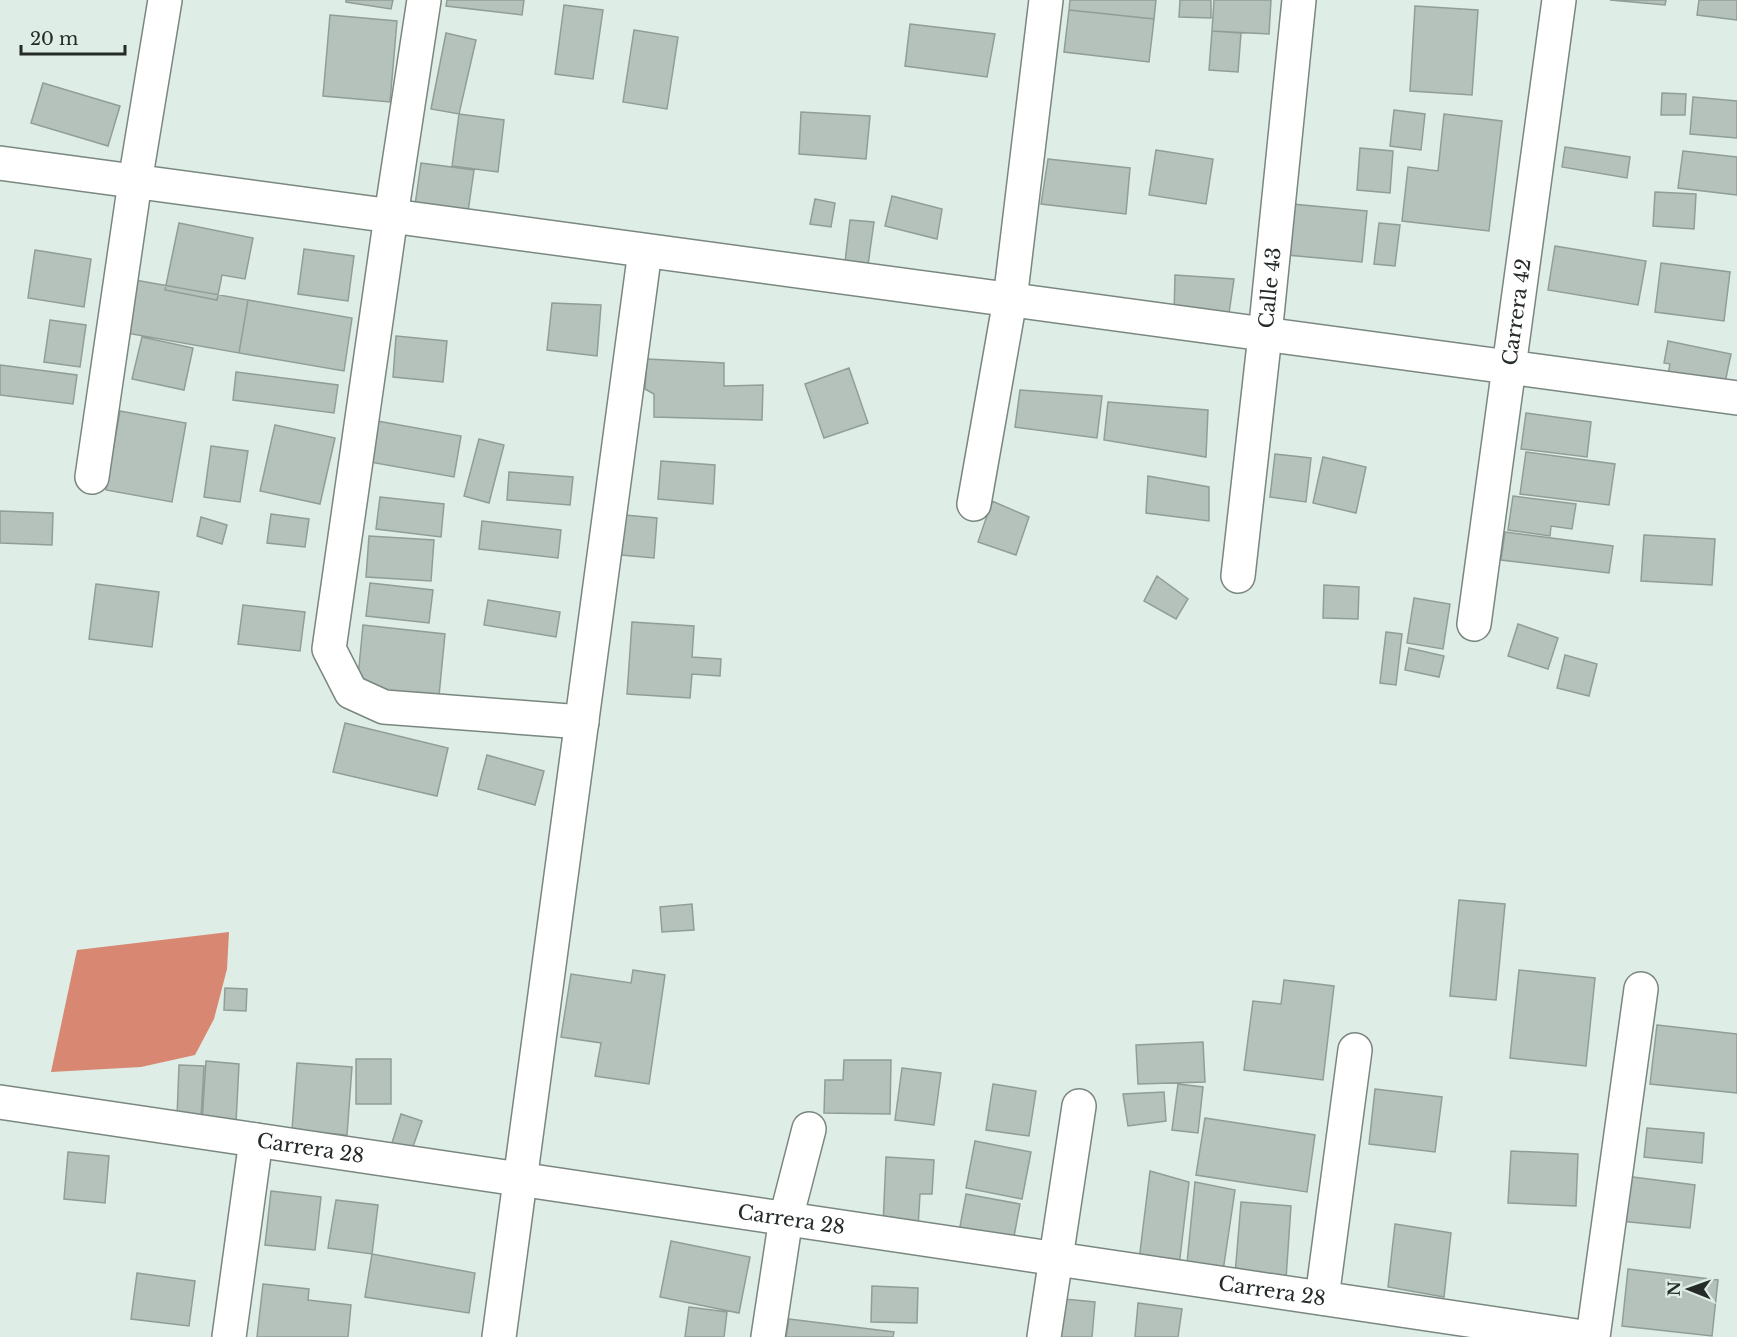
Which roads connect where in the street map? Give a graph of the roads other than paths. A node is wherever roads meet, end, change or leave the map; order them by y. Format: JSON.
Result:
{"nodes":[{"id":1,"x":165,"y":0,"type":"edge"},
{"id":2,"x":424,"y":0,"type":"edge"},
{"id":3,"x":1046,"y":0,"type":"edge"},
{"id":4,"x":1299,"y":0,"type":"edge"},
{"id":5,"x":1559,"y":0,"type":"edge"},
{"id":6,"x":0,"y":163,"type":"edge"},
{"id":7,"x":135,"y":182,"type":"junction"},
{"id":8,"x":391,"y":216,"type":"junction"},
{"id":9,"x":645,"y":251,"type":"junction"},
{"id":10,"x":1010,"y":300,"type":"junction"},
{"id":11,"x":1265,"y":335,"type":"junction"},
{"id":12,"x":1510,"y":368,"type":"junction"},
{"id":13,"x":1737,"y":398,"type":"edge"},
{"id":14,"x":92,"y":477,"type":"dead end"},
{"id":15,"x":974,"y":504,"type":"dead end"},
{"id":16,"x":1238,"y":576,"type":"dead end"},
{"id":17,"x":1474,"y":624,"type":"dead end"},
{"id":18,"x":582,"y":722,"type":"junction"},
{"id":19,"x":1641,"y":989,"type":"dead end"},
{"id":20,"x":1355,"y":1050,"type":"dead end"},
{"id":21,"x":0,"y":1102,"type":"edge"},
{"id":22,"x":1079,"y":1106,"type":"dead end"},
{"id":23,"x":809,"y":1129,"type":"dead end"},
{"id":24,"x":256,"y":1140,"type":"junction"},
{"id":25,"x":520,"y":1179,"type":"junction"},
{"id":26,"x":786,"y":1218,"type":"junction"},
{"id":27,"x":1055,"y":1258,"type":"junction"},
{"id":28,"x":1322,"y":1298,"type":"junction"},
{"id":29,"x":229,"y":1337,"type":"edge"},
{"id":30,"x":499,"y":1337,"type":"edge"},
{"id":31,"x":768,"y":1337,"type":"edge"},
{"id":32,"x":1044,"y":1337,"type":"edge"},
{"id":33,"x":1582,"y":1337,"type":"edge"},
{"id":34,"x":1593,"y":1337,"type":"edge"}],
"edges":[{"from":1,"to":7,"type":"street"},
{"from":2,"to":8,"type":"street"},
{"from":3,"to":10,"type":"street"},
{"from":4,"to":11,"type":"street","name":"Calle 43"},
{"from":5,"to":12,"type":"street","name":"Carrera 42"},
{"from":6,"to":7,"type":"street"},
{"from":7,"to":8,"type":"street"},
{"from":7,"to":14,"type":"street"},
{"from":8,"to":9,"type":"street"},
{"from":8,"to":18,"type":"street"},
{"from":9,"to":10,"type":"street"},
{"from":9,"to":18,"type":"street"},
{"from":10,"to":11,"type":"street"},
{"from":10,"to":15,"type":"street"},
{"from":11,"to":12,"type":"street"},
{"from":11,"to":16,"type":"street","name":"Calle 43"},
{"from":12,"to":13,"type":"street"},
{"from":12,"to":17,"type":"street","name":"Carrera 42"},
{"from":18,"to":25,"type":"street"},
{"from":19,"to":34,"type":"street"},
{"from":20,"to":28,"type":"street"},
{"from":21,"to":24,"type":"street","name":"Carrera 28"},
{"from":22,"to":27,"type":"street"},
{"from":23,"to":26,"type":"street"},
{"from":24,"to":25,"type":"street","name":"Carrera 28"},
{"from":24,"to":29,"type":"street"},
{"from":25,"to":26,"type":"street","name":"Carrera 28"},
{"from":25,"to":30,"type":"street"},
{"from":26,"to":27,"type":"street","name":"Carrera 28"},
{"from":26,"to":31,"type":"street"},
{"from":27,"to":28,"type":"street","name":"Carrera 28"},
{"from":27,"to":32,"type":"street"},
{"from":28,"to":33,"type":"street","name":"Carrera 28"}]}
